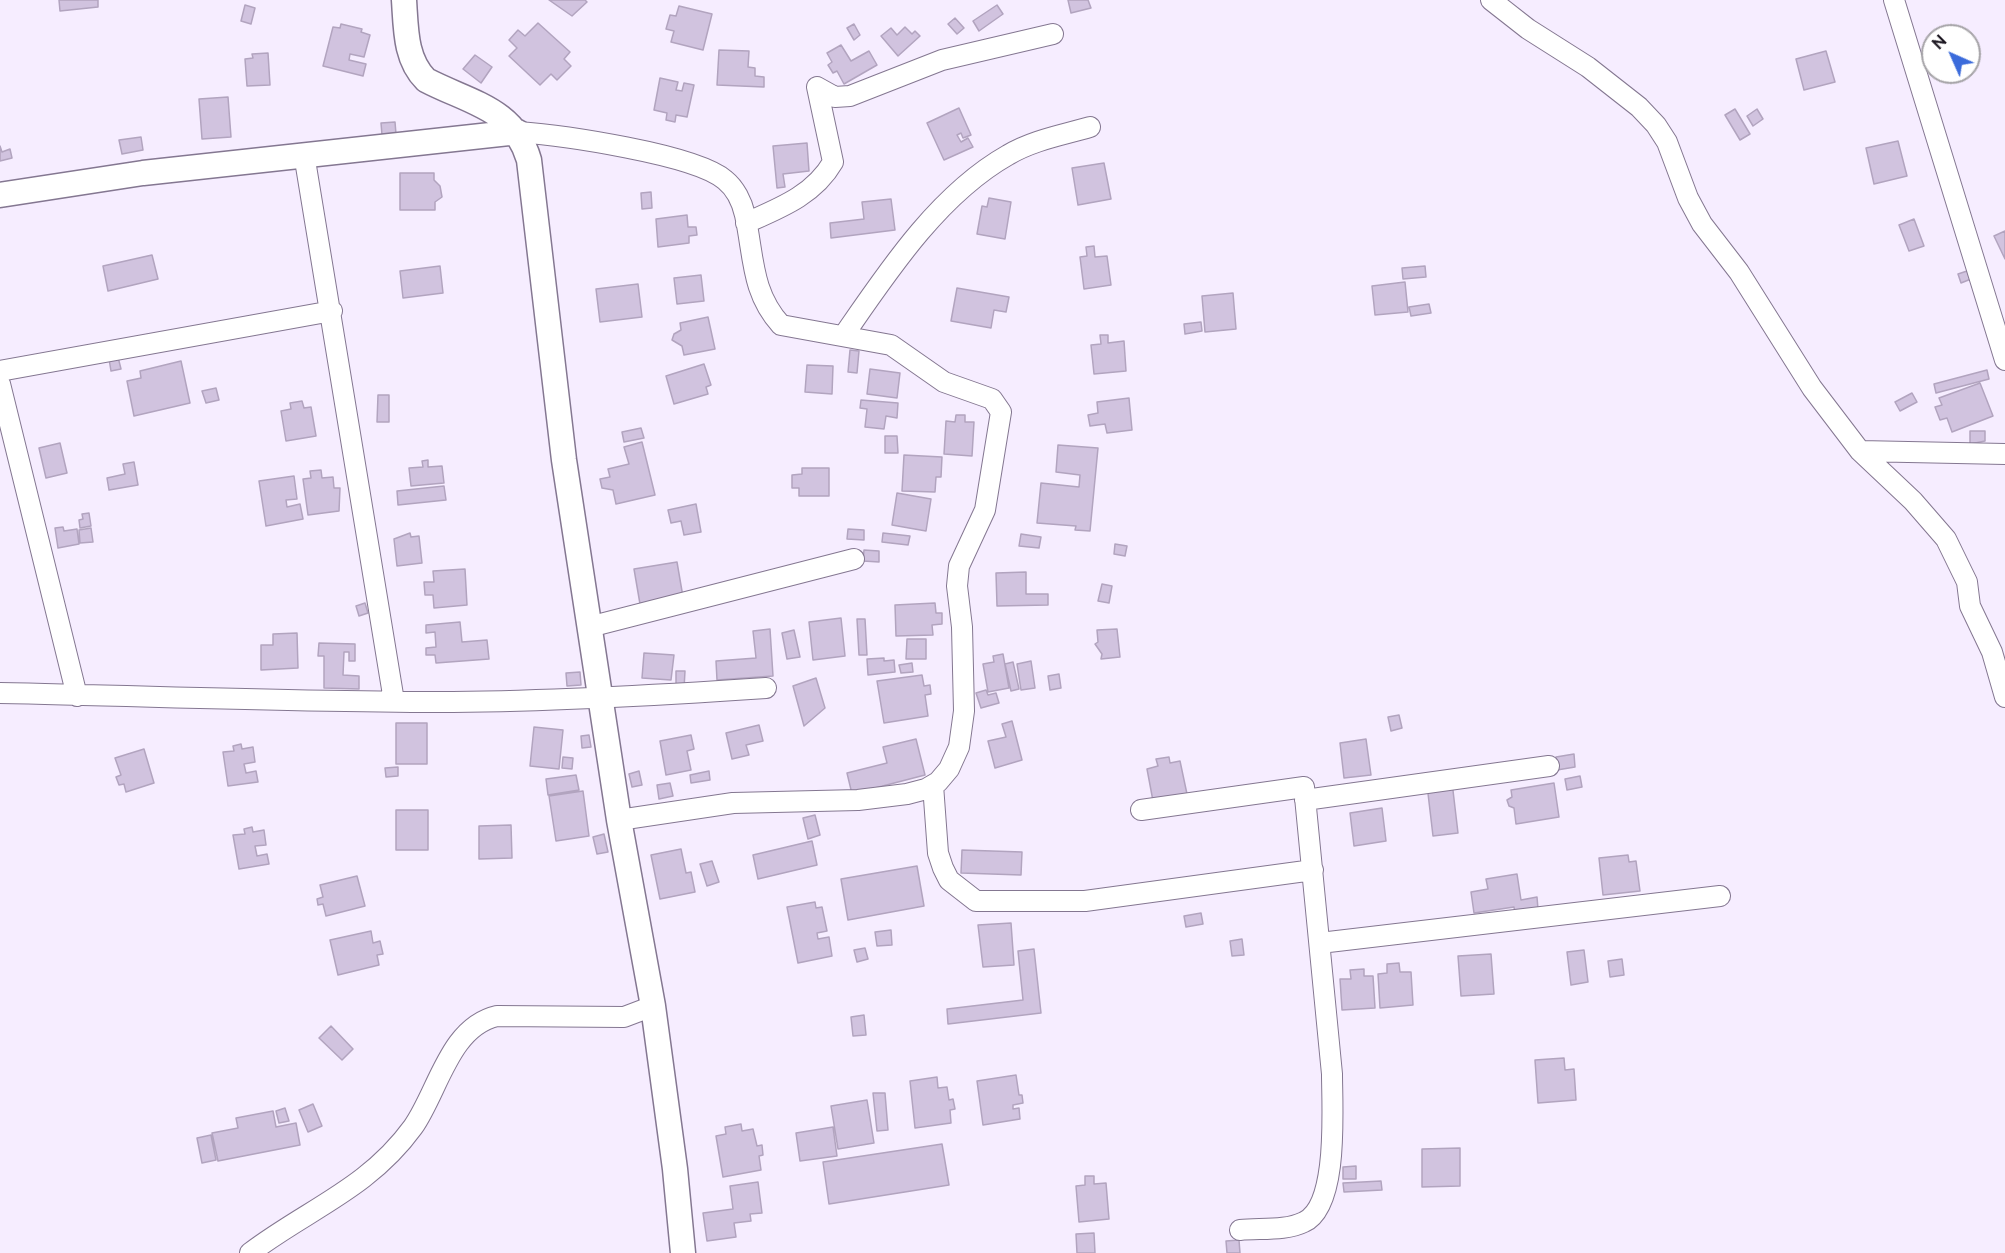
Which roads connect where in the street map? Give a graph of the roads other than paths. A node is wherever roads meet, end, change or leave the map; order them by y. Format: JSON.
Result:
{"nodes":[{"id":1,"x":404,"y":0,"type":"edge"},
{"id":2,"x":1491,"y":0,"type":"edge"},
{"id":3,"x":1894,"y":0,"type":"edge"},
{"id":4,"x":1053,"y":34,"type":"dead end"},
{"id":5,"x":1090,"y":127,"type":"dead end"},
{"id":6,"x":518,"y":132,"type":"junction"},
{"id":7,"x":304,"y":154,"type":"junction"},
{"id":8,"x":0,"y":195,"type":"edge"},
{"id":9,"x":746,"y":223,"type":"junction"},
{"id":10,"x":332,"y":311,"type":"junction"},
{"id":11,"x":844,"y":335,"type":"junction"},
{"id":12,"x":2005,"y":360,"type":"edge"},
{"id":13,"x":0,"y":371,"type":"edge"},
{"id":14,"x":0,"y":384,"type":"edge"},
{"id":15,"x":1860,"y":451,"type":"junction"},
{"id":16,"x":2005,"y":454,"type":"edge"},
{"id":17,"x":854,"y":559,"type":"dead end"},
{"id":18,"x":589,"y":627,"type":"junction"},
{"id":19,"x":766,"y":688,"type":"dead end"},
{"id":20,"x":0,"y":693,"type":"edge"},
{"id":21,"x":77,"y":696,"type":"junction"},
{"id":22,"x":2005,"y":697,"type":"edge"},
{"id":23,"x":600,"y":699,"type":"junction"},
{"id":24,"x":394,"y":702,"type":"junction"},
{"id":25,"x":1549,"y":766,"type":"dead end"},
{"id":26,"x":933,"y":785,"type":"junction"},
{"id":27,"x":1305,"y":800,"type":"junction"},
{"id":28,"x":1141,"y":810,"type":"dead end"},
{"id":29,"x":619,"y":820,"type":"junction"},
{"id":30,"x":1313,"y":870,"type":"junction"},
{"id":31,"x":1720,"y":896,"type":"dead end"},
{"id":32,"x":1320,"y":943,"type":"junction"},
{"id":33,"x":653,"y":1006,"type":"junction"},
{"id":34,"x":1240,"y":1230,"type":"dead end"},
{"id":35,"x":250,"y":1253,"type":"edge"},
{"id":36,"x":683,"y":1253,"type":"edge"}],
"edges":[{"from":1,"to":6,"type":"street"},
{"from":2,"to":15,"type":"street"},
{"from":3,"to":12,"type":"street"},
{"from":4,"to":9,"type":"street"},
{"from":5,"to":11,"type":"street"},
{"from":6,"to":7,"type":"street"},
{"from":6,"to":9,"type":"street"},
{"from":6,"to":18,"type":"street"},
{"from":7,"to":8,"type":"street"},
{"from":7,"to":10,"type":"street"},
{"from":9,"to":11,"type":"street"},
{"from":10,"to":13,"type":"street"},
{"from":10,"to":24,"type":"street"},
{"from":11,"to":26,"type":"street"},
{"from":14,"to":21,"type":"street"},
{"from":15,"to":16,"type":"street"},
{"from":15,"to":22,"type":"street"},
{"from":17,"to":18,"type":"street"},
{"from":18,"to":23,"type":"street"},
{"from":19,"to":23,"type":"street"},
{"from":20,"to":21,"type":"street"},
{"from":21,"to":24,"type":"street"},
{"from":23,"to":24,"type":"street"},
{"from":23,"to":29,"type":"street"},
{"from":25,"to":27,"type":"street"},
{"from":26,"to":29,"type":"street"},
{"from":26,"to":30,"type":"street"},
{"from":27,"to":28,"type":"street"},
{"from":27,"to":30,"type":"street"},
{"from":29,"to":33,"type":"street"},
{"from":30,"to":32,"type":"street"},
{"from":31,"to":32,"type":"street"},
{"from":32,"to":34,"type":"street"},
{"from":33,"to":35,"type":"street"},
{"from":33,"to":36,"type":"street"}]}
